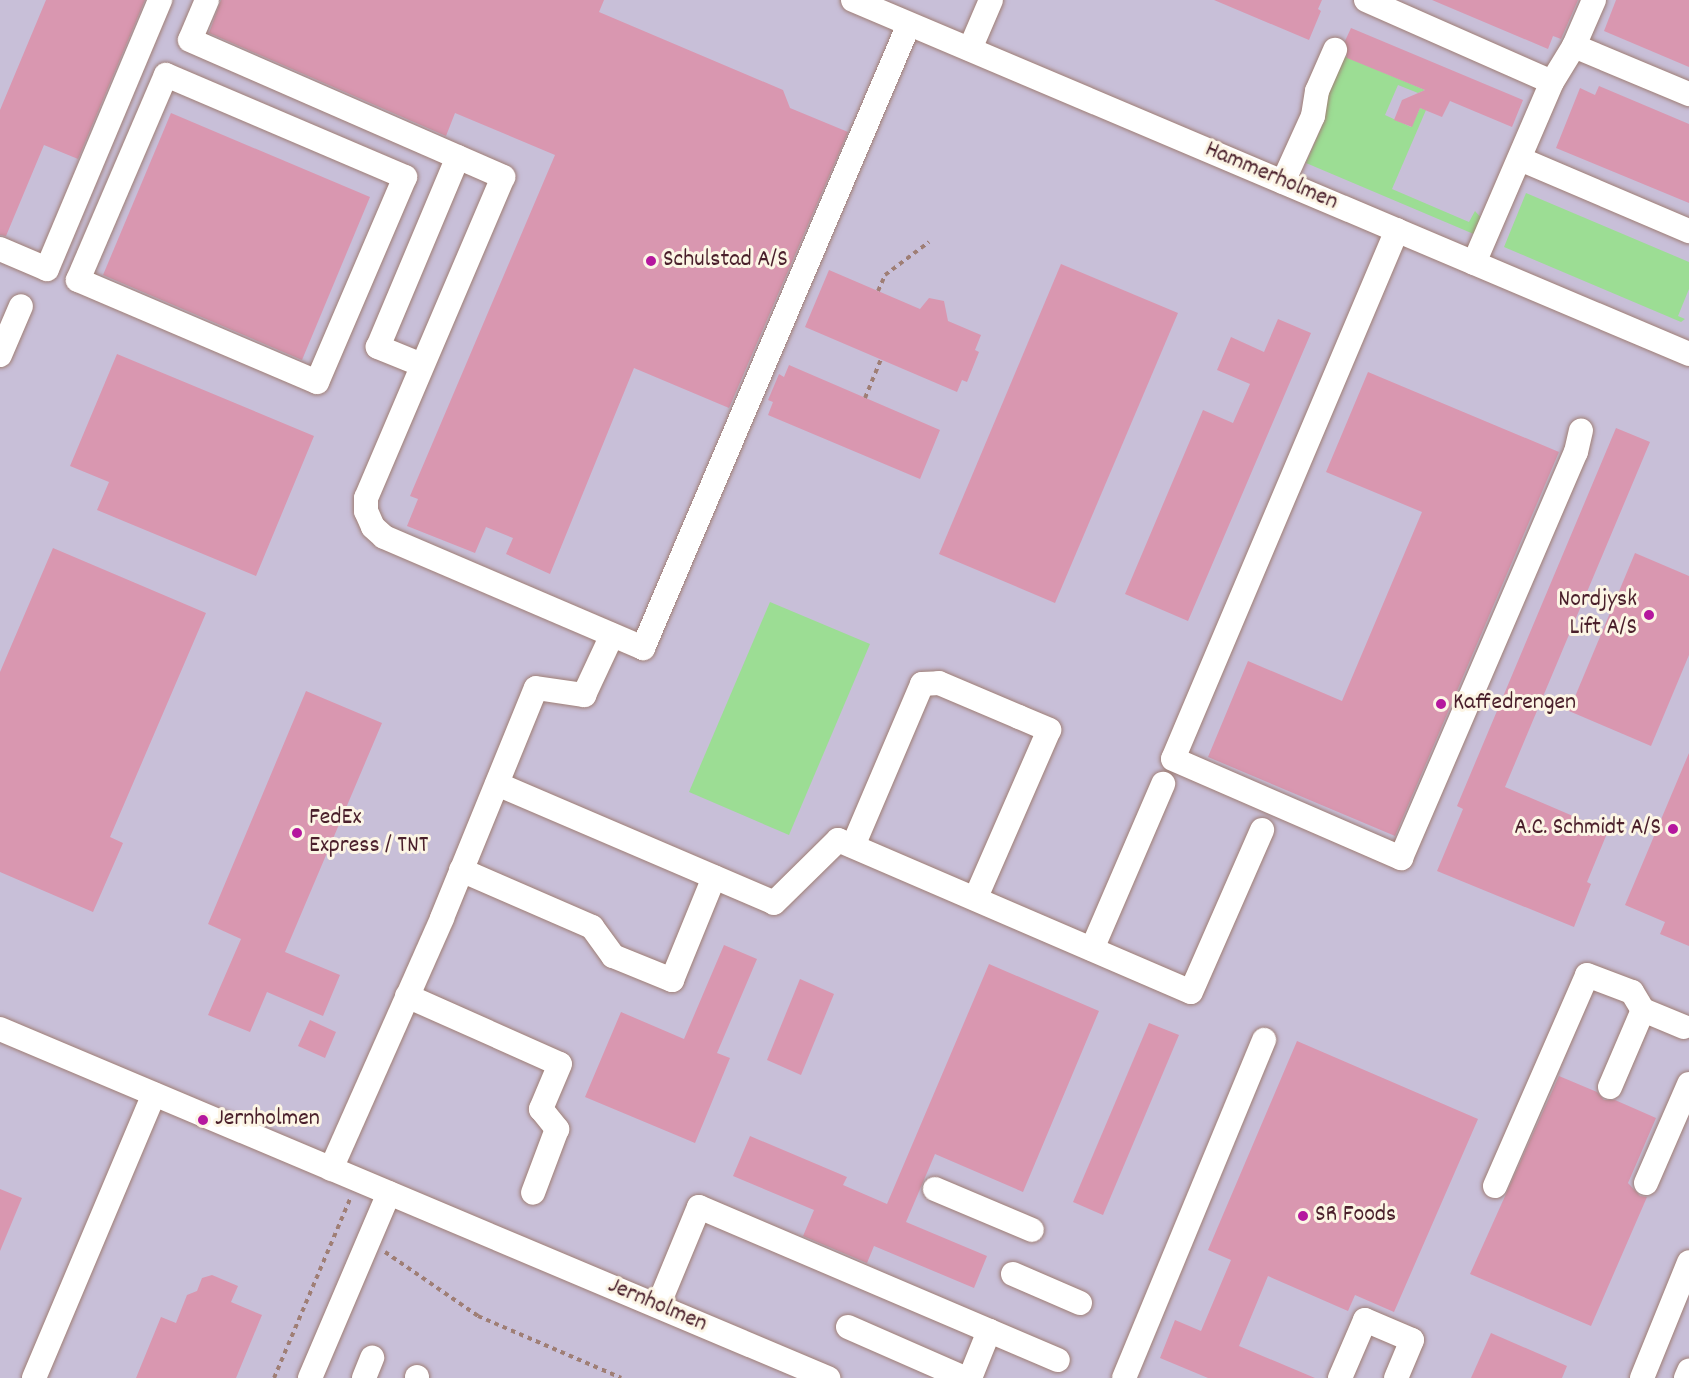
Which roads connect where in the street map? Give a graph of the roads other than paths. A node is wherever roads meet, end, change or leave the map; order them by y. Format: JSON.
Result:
{"nodes":[{"id":1,"x":160,"y":0,"type":"edge"},
{"id":2,"x":207,"y":0,"type":"edge"},
{"id":3,"x":853,"y":0,"type":"edge"},
{"id":4,"x":991,"y":0,"type":"edge"},
{"id":5,"x":1366,"y":0,"type":"edge"},
{"id":6,"x":1594,"y":0,"type":"edge"},
{"id":7,"x":909,"y":24,"type":"junction"},
{"id":8,"x":190,"y":40,"type":"junction"},
{"id":9,"x":1574,"y":46,"type":"junction"},
{"id":10,"x":970,"y":50,"type":"junction"},
{"id":11,"x":1335,"y":50,"type":"dead end"},
{"id":12,"x":173,"y":78,"type":"junction"},
{"id":13,"x":1552,"y":82,"type":"junction"},
{"id":14,"x":1689,"y":94,"type":"edge"},
{"id":15,"x":420,"y":141,"type":"junction"},
{"id":16,"x":458,"y":157,"type":"junction"},
{"id":17,"x":1520,"y":159,"type":"junction"},
{"id":18,"x":405,"y":177,"type":"junction"},
{"id":19,"x":1283,"y":182,"type":"junction"},
{"id":20,"x":1397,"y":230,"type":"junction"},
{"id":21,"x":1689,"y":231,"type":"edge"},
{"id":22,"x":0,"y":249,"type":"edge"},
{"id":23,"x":1474,"y":263,"type":"junction"},
{"id":24,"x":21,"y":306,"type":"dead end"},
{"id":25,"x":1688,"y":350,"type":"edge"},
{"id":26,"x":0,"y":355,"type":"edge"},
{"id":27,"x":423,"y":365,"type":"junction"},
{"id":28,"x":1581,"y":431,"type":"dead end"},
{"id":29,"x":612,"y":635,"type":"junction"},
{"id":30,"x":497,"y":784,"type":"junction"},
{"id":31,"x":1163,"y":784,"type":"dead end"},
{"id":32,"x":1262,"y":830,"type":"dead end"},
{"id":33,"x":853,"y":846,"type":"junction"},
{"id":34,"x":461,"y":870,"type":"junction"},
{"id":35,"x":714,"y":877,"type":"junction"},
{"id":36,"x":975,"y":899,"type":"junction"},
{"id":37,"x":1092,"y":949,"type":"junction"},
{"id":38,"x":407,"y":996,"type":"junction"},
{"id":39,"x":1643,"y":1010,"type":"junction"},
{"id":40,"x":1684,"y":1027,"type":"dead end"},
{"id":41,"x":0,"y":1029,"type":"edge"},
{"id":42,"x":1264,"y":1040,"type":"dead end"},
{"id":43,"x":1689,"y":1084,"type":"edge"},
{"id":44,"x":1610,"y":1087,"type":"dead end"},
{"id":45,"x":154,"y":1094,"type":"junction"},
{"id":46,"x":331,"y":1168,"type":"junction"},
{"id":47,"x":1646,"y":1184,"type":"dead end"},
{"id":48,"x":1495,"y":1186,"type":"dead end"},
{"id":49,"x":935,"y":1189,"type":"dead end"},
{"id":50,"x":389,"y":1193,"type":"junction"},
{"id":51,"x":533,"y":1193,"type":"dead end"},
{"id":52,"x":1032,"y":1230,"type":"dead end"},
{"id":53,"x":1689,"y":1262,"type":"edge"},
{"id":54,"x":1013,"y":1274,"type":"dead end"},
{"id":55,"x":1080,"y":1303,"type":"dead end"},
{"id":56,"x":658,"y":1306,"type":"junction"},
{"id":57,"x":848,"y":1327,"type":"dead end"},
{"id":58,"x":989,"y":1331,"type":"junction"},
{"id":59,"x":1058,"y":1360,"type":"dead end"},
{"id":60,"x":1689,"y":1371,"type":"edge"},
{"id":61,"x":34,"y":1378,"type":"edge"},
{"id":62,"x":310,"y":1378,"type":"edge"},
{"id":63,"x":828,"y":1378,"type":"edge"},
{"id":64,"x":964,"y":1378,"type":"edge"},
{"id":65,"x":970,"y":1378,"type":"edge"},
{"id":66,"x":1124,"y":1378,"type":"edge"},
{"id":67,"x":1340,"y":1378,"type":"edge"},
{"id":68,"x":1395,"y":1378,"type":"edge"},
{"id":69,"x":1642,"y":1378,"type":"edge"},
{"id":70,"x":1686,"y":1378,"type":"edge"}],
"edges":[{"from":1,"to":22,"type":"street"},
{"from":2,"to":8,"type":"street"},
{"from":3,"to":7,"type":"street","name":"Hammerholmen"},
{"from":4,"to":10,"type":"street"},
{"from":5,"to":13,"type":"street"},
{"from":6,"to":9,"type":"street"},
{"from":7,"to":10,"type":"street","name":"Hammerholmen"},
{"from":7,"to":29,"type":"street"},
{"from":8,"to":12,"type":"street"},
{"from":8,"to":15,"type":"street"},
{"from":9,"to":13,"type":"street"},
{"from":9,"to":14,"type":"street"},
{"from":10,"to":19,"type":"street","name":"Hammerholmen"},
{"from":11,"to":19,"type":"street"},
{"from":12,"to":18,"type":"street"},
{"from":12,"to":18,"type":"street"},
{"from":13,"to":17,"type":"street"},
{"from":15,"to":16,"type":"street"},
{"from":15,"to":18,"type":"street"},
{"from":16,"to":27,"type":"street"},
{"from":16,"to":27,"type":"street"},
{"from":17,"to":21,"type":"street"},
{"from":17,"to":23,"type":"street"},
{"from":19,"to":20,"type":"street","name":"Hammerholmen"},
{"from":20,"to":23,"type":"street","name":"Hammerholmen"},
{"from":20,"to":28,"type":"street"},
{"from":23,"to":25,"type":"street","name":"Hammerholmen"},
{"from":24,"to":26,"type":"street"},
{"from":27,"to":29,"type":"street"},
{"from":29,"to":30,"type":"street"},
{"from":30,"to":34,"type":"street"},
{"from":30,"to":35,"type":"street"},
{"from":31,"to":37,"type":"street"},
{"from":32,"to":37,"type":"street"},
{"from":33,"to":35,"type":"street"},
{"from":33,"to":36,"type":"street"},
{"from":33,"to":36,"type":"street"},
{"from":34,"to":35,"type":"street"},
{"from":34,"to":38,"type":"street"},
{"from":36,"to":37,"type":"street"},
{"from":38,"to":46,"type":"street"},
{"from":38,"to":51,"type":"street"},
{"from":39,"to":40,"type":"street"},
{"from":39,"to":44,"type":"street"},
{"from":39,"to":48,"type":"street"},
{"from":41,"to":45,"type":"street","name":"Jernholmen"},
{"from":42,"to":66,"type":"street"},
{"from":43,"to":47,"type":"street"},
{"from":45,"to":46,"type":"street","name":"Jernholmen"},
{"from":45,"to":61,"type":"street"},
{"from":46,"to":50,"type":"street","name":"Jernholmen"},
{"from":49,"to":52,"type":"street"},
{"from":50,"to":56,"type":"street","name":"Jernholmen"},
{"from":50,"to":62,"type":"street"},
{"from":53,"to":69,"type":"street"},
{"from":54,"to":55,"type":"street"},
{"from":56,"to":58,"type":"street"},
{"from":56,"to":63,"type":"street","name":"Jernholmen"},
{"from":57,"to":64,"type":"street"},
{"from":58,"to":59,"type":"street"},
{"from":58,"to":65,"type":"street"},
{"from":60,"to":70,"type":"street"},
{"from":67,"to":68,"type":"street"}]}
